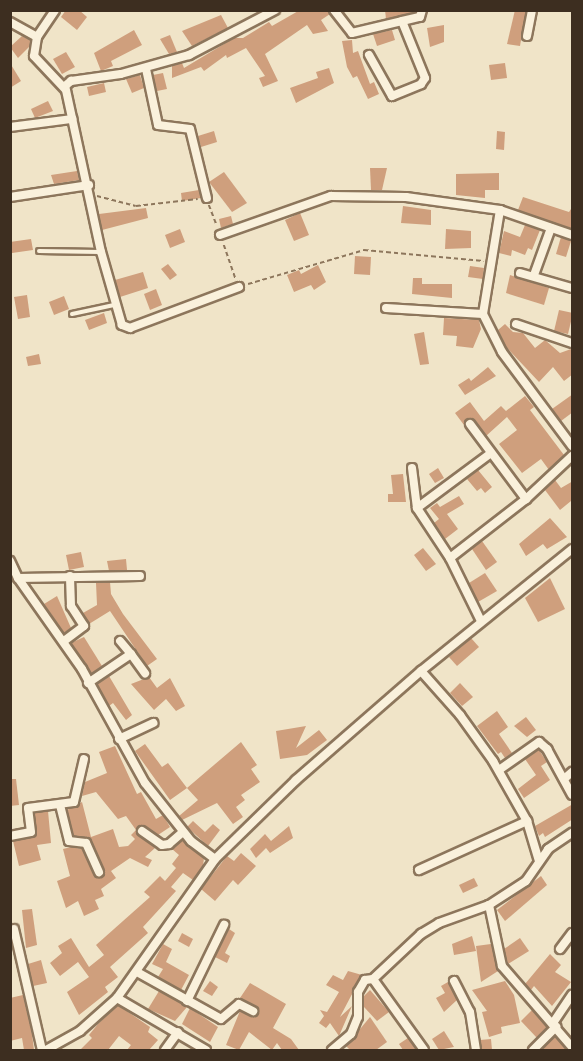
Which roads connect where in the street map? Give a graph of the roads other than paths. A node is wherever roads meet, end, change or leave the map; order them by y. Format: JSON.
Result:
{"nodes":[{"id":1,"x":55,"y":10,"type":"edge"},
{"id":2,"x":275,"y":10,"type":"edge"},
{"id":3,"x":334,"y":10,"type":"edge"},
{"id":4,"x":422,"y":10,"type":"edge"},
{"id":5,"x":532,"y":10,"type":"edge"},
{"id":6,"x":402,"y":21,"type":"junction"},
{"id":7,"x":10,"y":22,"type":"edge"},
{"id":8,"x":527,"y":36,"type":"dead end"},
{"id":9,"x":37,"y":37,"type":"junction"},
{"id":10,"x":369,"y":55,"type":"dead end"},
{"id":11,"x":146,"y":69,"type":"junction"},
{"id":12,"x":65,"y":90,"type":"junction"},
{"id":13,"x":72,"y":119,"type":"junction"},
{"id":14,"x":10,"y":127,"type":"edge"},
{"id":15,"x":88,"y":185,"type":"junction"},
{"id":16,"x":10,"y":197,"type":"edge"},
{"id":17,"x":207,"y":198,"type":"road end"},
{"id":18,"x":500,"y":210,"type":"junction"},
{"id":19,"x":551,"y":228,"type":"junction"},
{"id":20,"x":220,"y":235,"type":"road end"},
{"id":21,"x":573,"y":235,"type":"edge"},
{"id":22,"x":39,"y":251,"type":"dead end"},
{"id":23,"x":101,"y":252,"type":"junction"},
{"id":24,"x":520,"y":273,"type":"dead end"},
{"id":25,"x":534,"y":275,"type":"junction"},
{"id":26,"x":239,"y":287,"type":"road end"},
{"id":27,"x":573,"y":288,"type":"edge"},
{"id":28,"x":114,"y":305,"type":"junction"},
{"id":29,"x":386,"y":308,"type":"dead end"},
{"id":30,"x":72,"y":314,"type":"dead end"},
{"id":31,"x":483,"y":314,"type":"junction"},
{"id":32,"x":516,"y":324,"type":"dead end"},
{"id":33,"x":573,"y":343,"type":"edge"},
{"id":34,"x":470,"y":424,"type":"dead end"},
{"id":35,"x":573,"y":446,"type":"edge"},
{"id":36,"x":491,"y":453,"type":"junction"},
{"id":37,"x":573,"y":456,"type":"edge"},
{"id":38,"x":412,"y":468,"type":"dead end"},
{"id":39,"x":526,"y":499,"type":"junction"},
{"id":40,"x":417,"y":508,"type":"junction"},
{"id":41,"x":573,"y":549,"type":"edge"},
{"id":42,"x":450,"y":558,"type":"junction"},
{"id":43,"x":10,"y":561,"type":"edge"},
{"id":44,"x":70,"y":576,"type":"junction"},
{"id":45,"x":140,"y":576,"type":"dead end"},
{"id":46,"x":18,"y":578,"type":"junction"},
{"id":47,"x":481,"y":621,"type":"junction"},
{"id":48,"x":64,"y":641,"type":"junction"},
{"id":49,"x":120,"y":641,"type":"dead end"},
{"id":50,"x":130,"y":654,"type":"junction"},
{"id":51,"x":421,"y":670,"type":"junction"},
{"id":52,"x":145,"y":674,"type":"dead end"},
{"id":53,"x":88,"y":683,"type":"junction"},
{"id":54,"x":153,"y":723,"type":"dead end"},
{"id":55,"x":119,"y":739,"type":"junction"},
{"id":56,"x":84,"y":759,"type":"dead end"},
{"id":57,"x":499,"y":770,"type":"junction"},
{"id":58,"x":573,"y":772,"type":"edge"},
{"id":59,"x":564,"y":779,"type":"junction"},
{"id":60,"x":573,"y":795,"type":"edge"},
{"id":61,"x":60,"y":805,"type":"junction"},
{"id":62,"x":527,"y":821,"type":"junction"},
{"id":63,"x":142,"y":831,"type":"dead end"},
{"id":64,"x":183,"y":832,"type":"junction"},
{"id":65,"x":573,"y":834,"type":"edge"},
{"id":66,"x":10,"y":836,"type":"edge"},
{"id":67,"x":215,"y":859,"type":"junction"},
{"id":68,"x":539,"y":861,"type":"junction"},
{"id":69,"x":419,"y":870,"type":"dead end"},
{"id":70,"x":99,"y":872,"type":"dead end"},
{"id":71,"x":489,"y":905,"type":"junction"},
{"id":72,"x":224,"y":925,"type":"dead end"},
{"id":73,"x":14,"y":929,"type":"dead end"},
{"id":74,"x":573,"y":933,"type":"edge"},
{"id":75,"x":560,"y":949,"type":"dead end"},
{"id":76,"x":137,"y":972,"type":"junction"},
{"id":77,"x":373,"y":979,"type":"junction"},
{"id":78,"x":453,"y":981,"type":"dead end"},
{"id":79,"x":573,"y":995,"type":"edge"},
{"id":80,"x":117,"y":998,"type":"junction"},
{"id":81,"x":187,"y":1001,"type":"junction"},
{"id":82,"x":253,"y":1011,"type":"dead end"},
{"id":83,"x":555,"y":1025,"type":"junction"},
{"id":84,"x":178,"y":1032,"type":"junction"},
{"id":85,"x":573,"y":1047,"type":"edge"},
{"id":86,"x":44,"y":1050,"type":"edge"},
{"id":87,"x":165,"y":1050,"type":"edge"},
{"id":88,"x":206,"y":1050,"type":"edge"},
{"id":89,"x":332,"y":1050,"type":"edge"},
{"id":90,"x":424,"y":1050,"type":"edge"},
{"id":91,"x":476,"y":1050,"type":"edge"},
{"id":92,"x":533,"y":1050,"type":"edge"}],
"edges":[{"from":1,"to":9,"type":"street"},
{"from":2,"to":11,"type":"street"},
{"from":3,"to":6,"type":"street"},
{"from":4,"to":6,"type":"street"},
{"from":5,"to":8,"type":"street"},
{"from":6,"to":10,"type":"street"},
{"from":7,"to":9,"type":"street"},
{"from":9,"to":12,"type":"street"},
{"from":11,"to":12,"type":"street"},
{"from":11,"to":17,"type":"street"},
{"from":12,"to":13,"type":"street"},
{"from":13,"to":14,"type":"street"},
{"from":13,"to":15,"type":"street"},
{"from":15,"to":16,"type":"street"},
{"from":15,"to":23,"type":"street"},
{"from":18,"to":19,"type":"street"},
{"from":18,"to":20,"type":"street"},
{"from":18,"to":31,"type":"street"},
{"from":19,"to":21,"type":"street"},
{"from":19,"to":25,"type":"street"},
{"from":22,"to":23,"type":"lane"},
{"from":23,"to":28,"type":"street"},
{"from":24,"to":25,"type":"street"},
{"from":25,"to":27,"type":"street"},
{"from":26,"to":28,"type":"street"},
{"from":28,"to":30,"type":"lane"},
{"from":29,"to":31,"type":"street"},
{"from":31,"to":35,"type":"street"},
{"from":32,"to":33,"type":"street"},
{"from":34,"to":36,"type":"street"},
{"from":36,"to":39,"type":"street"},
{"from":36,"to":40,"type":"street"},
{"from":37,"to":39,"type":"street"},
{"from":38,"to":40,"type":"street"},
{"from":39,"to":42,"type":"street"},
{"from":40,"to":42,"type":"street"},
{"from":41,"to":47,"type":"street"},
{"from":42,"to":47,"type":"street"},
{"from":43,"to":46,"type":"street"},
{"from":44,"to":45,"type":"street"},
{"from":44,"to":46,"type":"street"},
{"from":44,"to":48,"type":"street"},
{"from":46,"to":48,"type":"street"},
{"from":47,"to":51,"type":"street"},
{"from":48,"to":53,"type":"street"},
{"from":49,"to":50,"type":"street"},
{"from":50,"to":52,"type":"street"},
{"from":50,"to":53,"type":"street"},
{"from":51,"to":57,"type":"street"},
{"from":51,"to":67,"type":"street"},
{"from":53,"to":55,"type":"street"},
{"from":54,"to":55,"type":"street"},
{"from":55,"to":64,"type":"street"},
{"from":56,"to":61,"type":"street"},
{"from":57,"to":59,"type":"street"},
{"from":57,"to":62,"type":"street"},
{"from":58,"to":59,"type":"street"},
{"from":59,"to":60,"type":"street"},
{"from":61,"to":66,"type":"street"},
{"from":61,"to":70,"type":"street"},
{"from":62,"to":68,"type":"street"},
{"from":62,"to":69,"type":"street"},
{"from":63,"to":64,"type":"street"},
{"from":64,"to":67,"type":"street"},
{"from":65,"to":68,"type":"street"},
{"from":67,"to":76,"type":"street"},
{"from":68,"to":71,"type":"street"},
{"from":71,"to":77,"type":"street"},
{"from":71,"to":83,"type":"street"},
{"from":72,"to":81,"type":"street"},
{"from":73,"to":86,"type":"street"},
{"from":74,"to":75,"type":"street"},
{"from":76,"to":80,"type":"street"},
{"from":76,"to":81,"type":"street"},
{"from":77,"to":89,"type":"street"},
{"from":77,"to":90,"type":"street"},
{"from":78,"to":91,"type":"street"},
{"from":79,"to":83,"type":"street"},
{"from":80,"to":84,"type":"street"},
{"from":80,"to":86,"type":"street"},
{"from":81,"to":82,"type":"street"},
{"from":83,"to":85,"type":"street"},
{"from":83,"to":92,"type":"street"},
{"from":84,"to":87,"type":"street"},
{"from":84,"to":88,"type":"street"}]}
